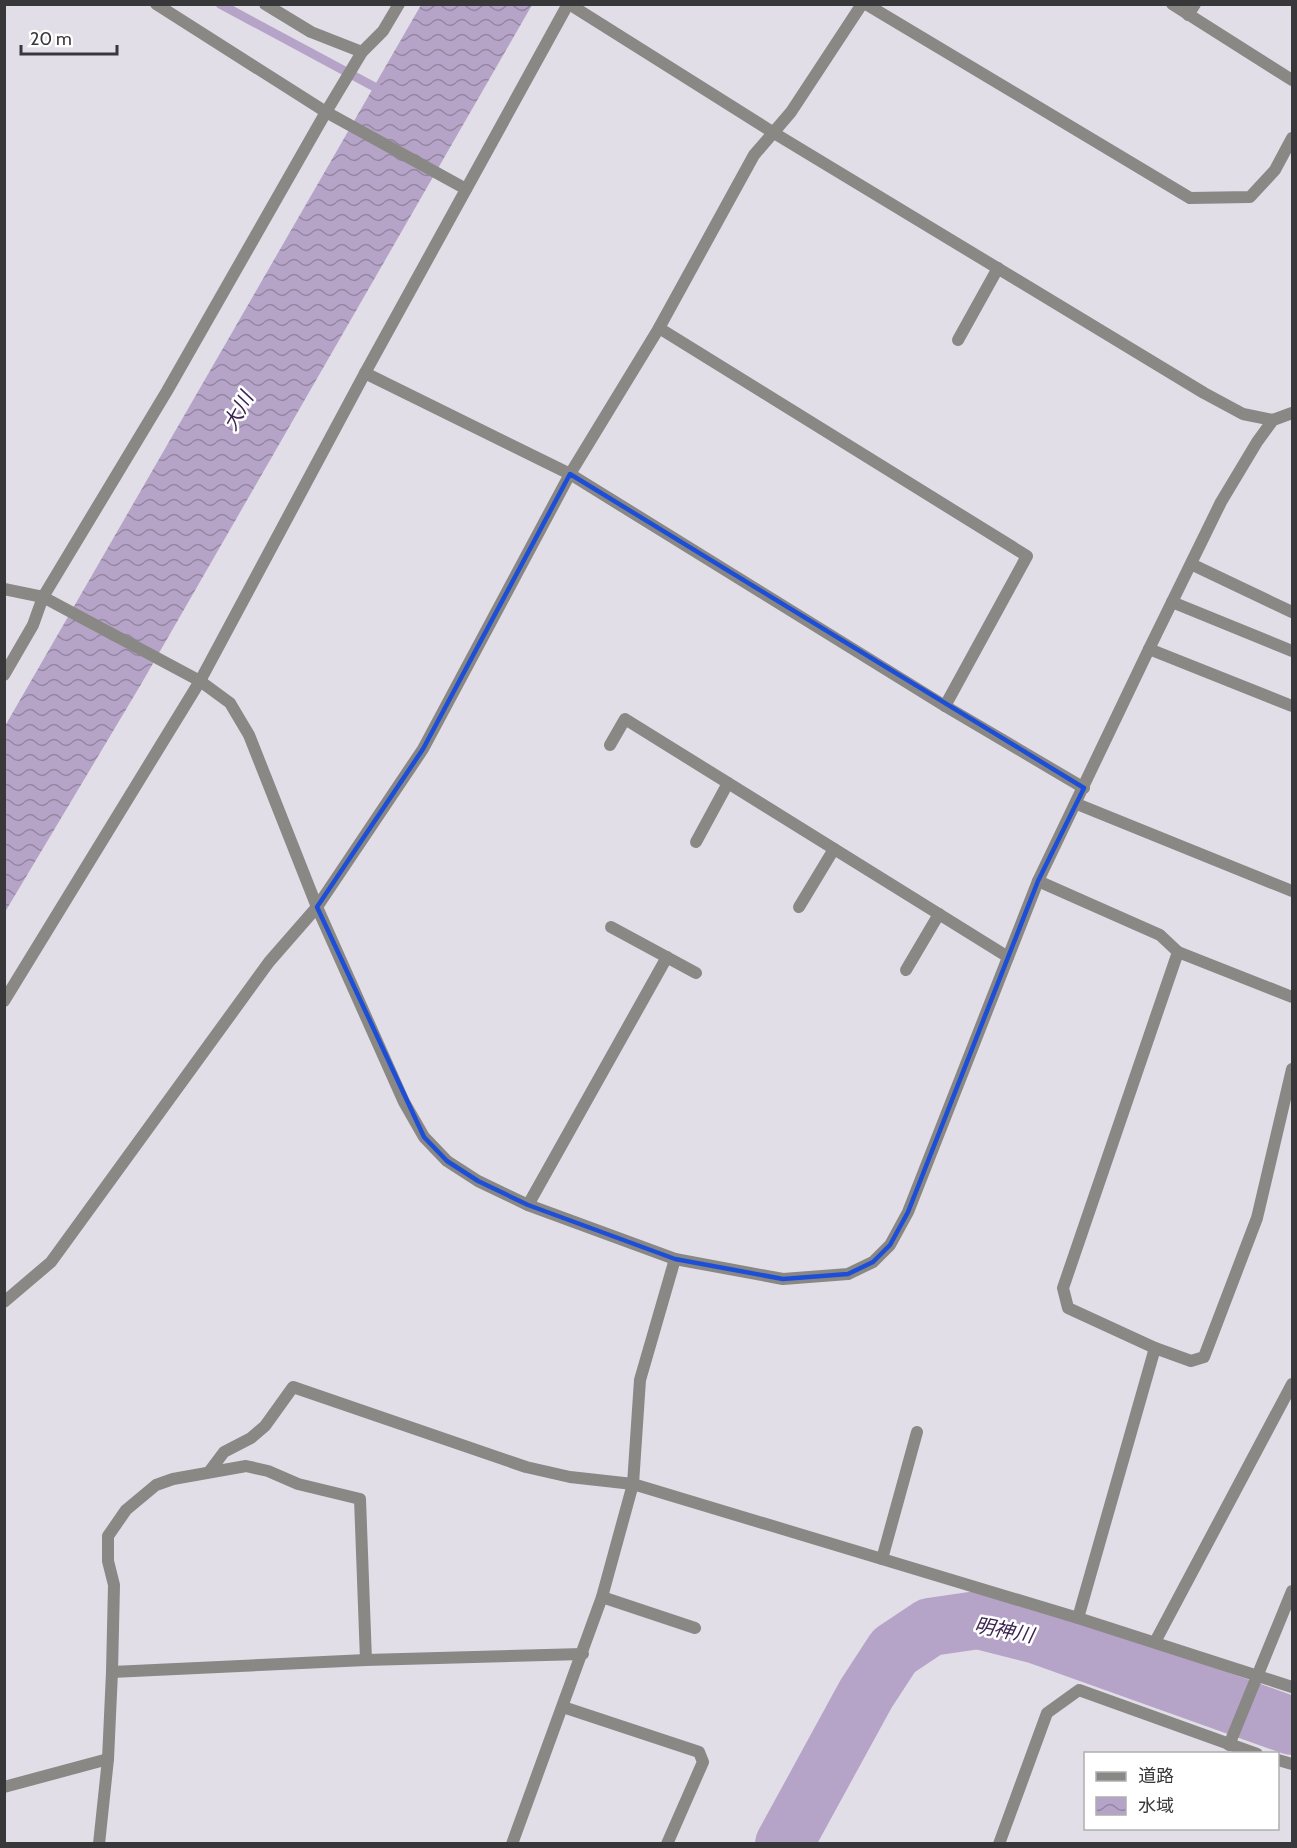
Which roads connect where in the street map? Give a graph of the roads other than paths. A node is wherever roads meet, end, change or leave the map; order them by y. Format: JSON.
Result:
{"nodes":[{"id":1,"x":156,"y":4,"type":"edge"},
{"id":2,"x":265,"y":4,"type":"edge"},
{"id":3,"x":399,"y":4,"type":"edge"},
{"id":4,"x":568,"y":4,"type":"edge"},
{"id":5,"x":864,"y":4,"type":"edge"},
{"id":6,"x":1172,"y":4,"type":"edge"},
{"id":7,"x":1192,"y":10,"type":"edge"},
{"id":8,"x":359,"y":56,"type":"junction"},
{"id":9,"x":1293,"y":80,"type":"edge"},
{"id":10,"x":331,"y":115,"type":"junction"},
{"id":11,"x":774,"y":133,"type":"junction"},
{"id":12,"x":1293,"y":138,"type":"edge"},
{"id":13,"x":461,"y":186,"type":"junction"},
{"id":14,"x":998,"y":268,"type":"junction"},
{"id":15,"x":659,"y":328,"type":"junction"},
{"id":16,"x":958,"y":340,"type":"dead end"},
{"id":17,"x":365,"y":373,"type":"junction"},
{"id":18,"x":1293,"y":413,"type":"edge"},
{"id":19,"x":1273,"y":420,"type":"junction"},
{"id":20,"x":570,"y":474,"type":"junction"},
{"id":21,"x":1191,"y":564,"type":"junction"},
{"id":22,"x":4,"y":589,"type":"edge"},
{"id":23,"x":43,"y":597,"type":"junction"},
{"id":24,"x":1172,"y":602,"type":"junction"},
{"id":25,"x":1293,"y":612,"type":"edge"},
{"id":26,"x":1149,"y":649,"type":"junction"},
{"id":27,"x":1293,"y":651,"type":"edge"},
{"id":28,"x":4,"y":675,"type":"edge"},
{"id":29,"x":201,"y":681,"type":"junction"},
{"id":30,"x":945,"y":706,"type":"junction"},
{"id":31,"x":1293,"y":706,"type":"edge"},
{"id":32,"x":610,"y":745,"type":"dead end"},
{"id":33,"x":728,"y":783,"type":"junction"},
{"id":34,"x":1084,"y":788,"type":"junction"},
{"id":35,"x":1077,"y":804,"type":"junction"},
{"id":36,"x":696,"y":842,"type":"dead end"},
{"id":37,"x":834,"y":849,"type":"junction"},
{"id":38,"x":1038,"y":881,"type":"junction"},
{"id":39,"x":1293,"y":891,"type":"edge"},
{"id":40,"x":317,"y":907,"type":"junction"},
{"id":41,"x":799,"y":907,"type":"dead end"},
{"id":42,"x":939,"y":914,"type":"junction"},
{"id":43,"x":611,"y":927,"type":"dead end"},
{"id":44,"x":1178,"y":952,"type":"junction"},
{"id":45,"x":667,"y":957,"type":"junction"},
{"id":46,"x":1008,"y":957,"type":"junction"},
{"id":47,"x":906,"y":970,"type":"dead end"},
{"id":48,"x":696,"y":973,"type":"dead end"},
{"id":49,"x":1293,"y":997,"type":"edge"},
{"id":50,"x":4,"y":1001,"type":"edge"},
{"id":51,"x":1293,"y":1069,"type":"edge"},
{"id":52,"x":528,"y":1205,"type":"junction"},
{"id":53,"x":675,"y":1259,"type":"junction"},
{"id":54,"x":4,"y":1302,"type":"edge"},
{"id":55,"x":1155,"y":1348,"type":"junction"},
{"id":56,"x":1293,"y":1384,"type":"edge"},
{"id":57,"x":917,"y":1432,"type":"dead end"},
{"id":58,"x":209,"y":1472,"type":"junction"},
{"id":59,"x":633,"y":1484,"type":"junction"},
{"id":60,"x":882,"y":1559,"type":"junction"},
{"id":61,"x":1293,"y":1591,"type":"edge"},
{"id":62,"x":602,"y":1597,"type":"junction"},
{"id":63,"x":1078,"y":1618,"type":"junction"},
{"id":64,"x":695,"y":1628,"type":"dead end"},
{"id":65,"x":1155,"y":1642,"type":"junction"},
{"id":66,"x":583,"y":1654,"type":"junction"},
{"id":67,"x":366,"y":1660,"type":"junction"},
{"id":68,"x":112,"y":1672,"type":"junction"},
{"id":69,"x":1257,"y":1674,"type":"junction"},
{"id":70,"x":1293,"y":1687,"type":"edge"},
{"id":71,"x":563,"y":1707,"type":"junction"},
{"id":72,"x":1229,"y":1745,"type":"junction"},
{"id":73,"x":1251,"y":1752,"type":"edge"},
{"id":74,"x":108,"y":1759,"type":"junction"},
{"id":75,"x":4,"y":1787,"type":"edge"},
{"id":76,"x":99,"y":1844,"type":"edge"},
{"id":77,"x":512,"y":1844,"type":"edge"},
{"id":78,"x":667,"y":1844,"type":"edge"},
{"id":79,"x":999,"y":1844,"type":"edge"}],
"edges":[{"from":1,"to":10,"type":"street"},
{"from":2,"to":8,"type":"street"},
{"from":3,"to":8,"type":"street"},
{"from":4,"to":11,"type":"street"},
{"from":4,"to":13,"type":"street"},
{"from":5,"to":11,"type":"street"},
{"from":5,"to":12,"type":"street"},
{"from":6,"to":7,"type":"street"},
{"from":7,"to":9,"type":"street"},
{"from":8,"to":10,"type":"street"},
{"from":10,"to":13,"type":"street"},
{"from":10,"to":23,"type":"street"},
{"from":11,"to":14,"type":"street"},
{"from":11,"to":15,"type":"street"},
{"from":13,"to":17,"type":"street"},
{"from":14,"to":16,"type":"street"},
{"from":14,"to":19,"type":"street"},
{"from":15,"to":20,"type":"street"},
{"from":15,"to":30,"type":"street"},
{"from":17,"to":20,"type":"street"},
{"from":17,"to":29,"type":"street"},
{"from":18,"to":19,"type":"street"},
{"from":19,"to":21,"type":"street"},
{"from":20,"to":30,"type":"street"},
{"from":20,"to":40,"type":"street"},
{"from":21,"to":24,"type":"street"},
{"from":21,"to":25,"type":"street"},
{"from":22,"to":23,"type":"street"},
{"from":23,"to":28,"type":"street"},
{"from":23,"to":29,"type":"street"},
{"from":24,"to":26,"type":"street"},
{"from":24,"to":27,"type":"street"},
{"from":26,"to":31,"type":"street"},
{"from":26,"to":34,"type":"street"},
{"from":29,"to":40,"type":"street"},
{"from":29,"to":50,"type":"street"},
{"from":30,"to":34,"type":"street"},
{"from":32,"to":33,"type":"street"},
{"from":33,"to":36,"type":"street"},
{"from":33,"to":37,"type":"street"},
{"from":34,"to":35,"type":"street"},
{"from":35,"to":38,"type":"street"},
{"from":35,"to":39,"type":"street"},
{"from":37,"to":41,"type":"street"},
{"from":37,"to":42,"type":"street"},
{"from":38,"to":44,"type":"street"},
{"from":38,"to":46,"type":"street"},
{"from":40,"to":52,"type":"street"},
{"from":40,"to":54,"type":"street"},
{"from":42,"to":46,"type":"street"},
{"from":42,"to":47,"type":"street"},
{"from":43,"to":45,"type":"street"},
{"from":44,"to":49,"type":"street"},
{"from":44,"to":55,"type":"street"},
{"from":45,"to":48,"type":"street"},
{"from":45,"to":52,"type":"street"},
{"from":46,"to":53,"type":"street"},
{"from":51,"to":55,"type":"street"},
{"from":52,"to":53,"type":"street"},
{"from":53,"to":59,"type":"street"},
{"from":55,"to":63,"type":"street"},
{"from":56,"to":65,"type":"street"},
{"from":57,"to":60,"type":"street"},
{"from":58,"to":59,"type":"street"},
{"from":58,"to":67,"type":"street"},
{"from":58,"to":68,"type":"street"},
{"from":59,"to":60,"type":"street"},
{"from":59,"to":62,"type":"street"},
{"from":60,"to":63,"type":"street"},
{"from":61,"to":69,"type":"street"},
{"from":62,"to":64,"type":"street"},
{"from":62,"to":66,"type":"street"},
{"from":63,"to":65,"type":"street"},
{"from":65,"to":69,"type":"street"},
{"from":66,"to":67,"type":"street"},
{"from":66,"to":71,"type":"street"},
{"from":67,"to":68,"type":"street"},
{"from":68,"to":74,"type":"street"},
{"from":69,"to":70,"type":"street"},
{"from":69,"to":72,"type":"street"},
{"from":71,"to":77,"type":"street"},
{"from":71,"to":78,"type":"street"},
{"from":72,"to":73,"type":"street"},
{"from":72,"to":79,"type":"street"},
{"from":74,"to":75,"type":"street"},
{"from":74,"to":76,"type":"street"}]}
